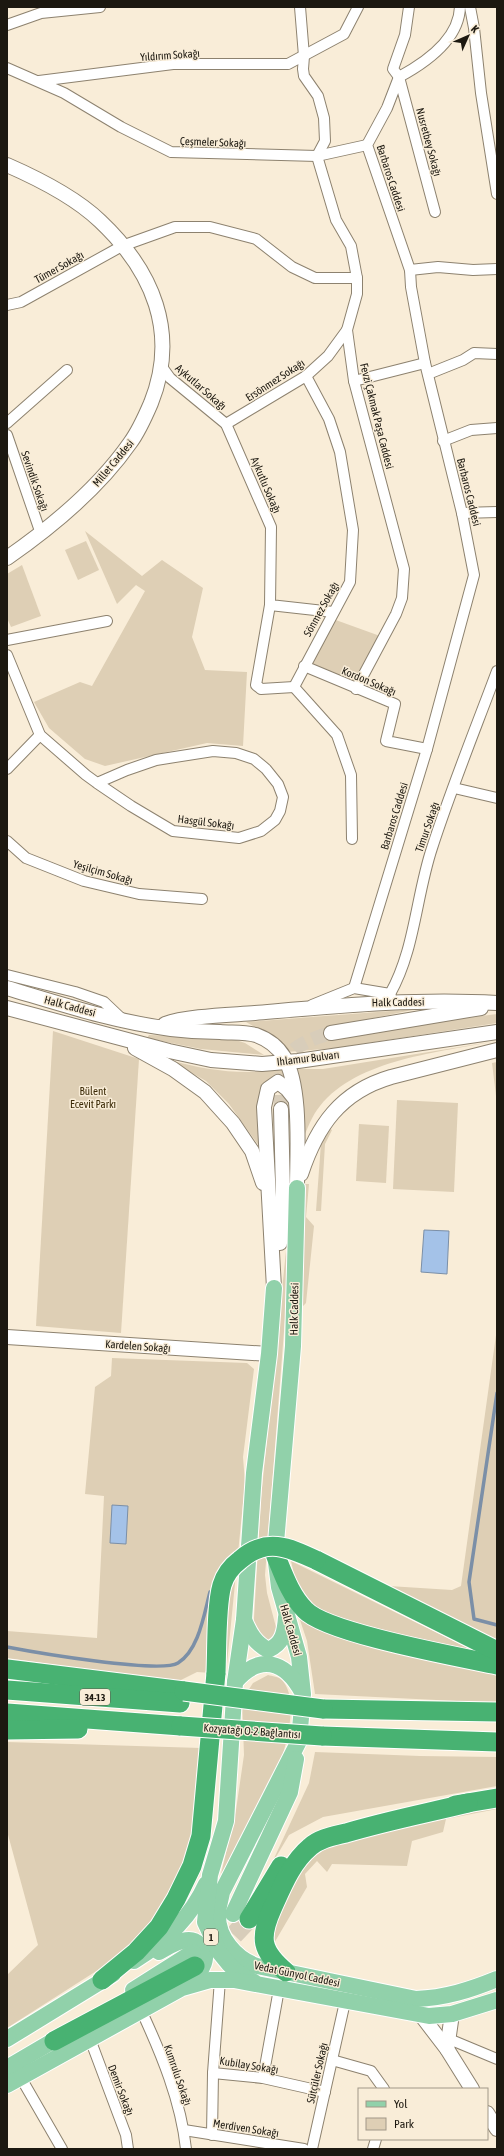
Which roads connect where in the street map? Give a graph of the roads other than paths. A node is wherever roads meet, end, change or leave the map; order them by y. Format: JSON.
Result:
{"nodes":[{"id":1,"x":100,"y":7,"type":"edge"},
{"id":2,"x":300,"y":7,"type":"edge"},
{"id":3,"x":358,"y":7,"type":"edge"},
{"id":4,"x":409,"y":7,"type":"edge"},
{"id":5,"x":460,"y":7,"type":"edge"},
{"id":6,"x":470,"y":7,"type":"edge"},
{"id":7,"x":7,"y":25,"type":"edge"},
{"id":8,"x":304,"y":56,"type":"junction"},
{"id":9,"x":7,"y":68,"type":"edge"},
{"id":10,"x":399,"y":77,"type":"junction"},
{"id":11,"x":38,"y":81,"type":"junction"},
{"id":12,"x":367,"y":145,"type":"junction"},
{"id":13,"x":317,"y":156,"type":"junction"},
{"id":14,"x":7,"y":165,"type":"edge"},
{"id":15,"x":497,"y":194,"type":"edge"},
{"id":16,"x":436,"y":212,"type":"dead end"},
{"id":17,"x":122,"y":246,"type":"junction"},
{"id":18,"x":410,"y":270,"type":"junction"},
{"id":19,"x":497,"y":270,"type":"edge"},
{"id":20,"x":356,"y":278,"type":"junction"},
{"id":21,"x":7,"y":305,"type":"edge"},
{"id":22,"x":346,"y":330,"type":"junction"},
{"id":23,"x":497,"y":354,"type":"edge"},
{"id":24,"x":425,"y":364,"type":"junction"},
{"id":25,"x":162,"y":367,"type":"junction"},
{"id":26,"x":67,"y":370,"type":"dead end"},
{"id":27,"x":428,"y":374,"type":"junction"},
{"id":28,"x":306,"y":376,"type":"junction"},
{"id":29,"x":354,"y":381,"type":"junction"},
{"id":30,"x":7,"y":423,"type":"edge"},
{"id":31,"x":226,"y":424,"type":"junction"},
{"id":32,"x":497,"y":428,"type":"edge"},
{"id":33,"x":7,"y":435,"type":"edge"},
{"id":34,"x":444,"y":441,"type":"junction"},
{"id":35,"x":497,"y":512,"type":"edge"},
{"id":36,"x":462,"y":513,"type":"junction"},
{"id":37,"x":41,"y":534,"type":"junction"},
{"id":38,"x":7,"y":558,"type":"edge"},
{"id":39,"x":270,"y":605,"type":"junction"},
{"id":40,"x":333,"y":612,"type":"junction"},
{"id":41,"x":107,"y":622,"type":"dead end"},
{"id":42,"x":7,"y":640,"type":"edge"},
{"id":43,"x":7,"y":655,"type":"edge"},
{"id":44,"x":304,"y":666,"type":"junction"},
{"id":45,"x":497,"y":672,"type":"edge"},
{"id":46,"x":294,"y":687,"type":"junction"},
{"id":47,"x":356,"y":689,"type":"junction"},
{"id":48,"x":40,"y":735,"type":"junction"},
{"id":49,"x":427,"y":749,"type":"junction"},
{"id":50,"x":7,"y":769,"type":"edge"},
{"id":51,"x":97,"y":783,"type":"junction"},
{"id":52,"x":454,"y":788,"type":"junction"},
{"id":53,"x":497,"y":798,"type":"edge"},
{"id":54,"x":352,"y":839,"type":"dead end"},
{"id":55,"x":7,"y":841,"type":"edge"},
{"id":56,"x":202,"y":899,"type":"dead end"},
{"id":57,"x":7,"y":975,"type":"edge"},
{"id":58,"x":7,"y":988,"type":"edge"},
{"id":59,"x":354,"y":988,"type":"junction"},
{"id":60,"x":391,"y":998,"type":"junction"},
{"id":61,"x":497,"y":1004,"type":"edge"},
{"id":62,"x":7,"y":1008,"type":"edge"},
{"id":63,"x":305,"y":1008,"type":"junction"},
{"id":64,"x":123,"y":1020,"type":"junction"},
{"id":65,"x":158,"y":1026,"type":"junction"},
{"id":66,"x":497,"y":1032,"type":"edge"},
{"id":67,"x":331,"y":1033,"type":"tunnel mouth"},
{"id":68,"x":120,"y":1039,"type":"junction"},
{"id":69,"x":497,"y":1050,"type":"edge"},
{"id":70,"x":286,"y":1062,"type":"junction"},
{"id":71,"x":296,"y":1100,"type":"junction"},
{"id":72,"x":281,"y":1109,"type":"tunnel mouth"},
{"id":73,"x":297,"y":1188,"type":"junction"},
{"id":74,"x":270,"y":1203,"type":"junction"},
{"id":75,"x":274,"y":1288,"type":"junction"},
{"id":76,"x":7,"y":1336,"type":"edge"},
{"id":77,"x":269,"y":1354,"type":"junction"},
{"id":78,"x":274,"y":1554,"type":"junction"},
{"id":79,"x":286,"y":1617,"type":"junction"},
{"id":80,"x":244,"y":1620,"type":"junction"},
{"id":81,"x":497,"y":1651,"type":"edge"},
{"id":82,"x":497,"y":1665,"type":"edge"},
{"id":83,"x":7,"y":1669,"type":"edge"},
{"id":84,"x":235,"y":1682,"type":"junction"},
{"id":85,"x":7,"y":1690,"type":"edge"},
{"id":86,"x":303,"y":1694,"type":"junction"},
{"id":87,"x":183,"y":1697,"type":"junction"},
{"id":88,"x":497,"y":1712,"type":"edge"},
{"id":89,"x":7,"y":1713,"type":"edge"},
{"id":90,"x":181,"y":1726,"type":"junction"},
{"id":91,"x":7,"y":1730,"type":"edge"},
{"id":92,"x":299,"y":1741,"type":"junction"},
{"id":93,"x":497,"y":1742,"type":"edge"},
{"id":94,"x":497,"y":1798,"type":"edge"},
{"id":95,"x":468,"y":1803,"type":"junction"},
{"id":96,"x":210,"y":1876,"type":"junction"},
{"id":97,"x":241,"y":1917,"type":"joint"},
{"id":98,"x":194,"y":1959,"type":"tunnel mouth"},
{"id":99,"x":286,"y":1972,"type":"junction"},
{"id":100,"x":497,"y":1979,"type":"edge"},
{"id":101,"x":102,"y":1980,"type":"junction"},
{"id":102,"x":220,"y":1980,"type":"junction"},
{"id":103,"x":254,"y":1982,"type":"junction"},
{"id":104,"x":182,"y":1988,"type":"junction"},
{"id":105,"x":279,"y":1990,"type":"junction"},
{"id":106,"x":497,"y":2000,"type":"edge"},
{"id":107,"x":345,"y":2002,"type":"junction"},
{"id":108,"x":141,"y":2010,"type":"junction"},
{"id":109,"x":452,"y":2014,"type":"junction"},
{"id":110,"x":421,"y":2015,"type":"junction"},
{"id":111,"x":7,"y":2039,"type":"edge"},
{"id":112,"x":90,"y":2039,"type":"junction"},
{"id":113,"x":54,"y":2041,"type":"joint"},
{"id":114,"x":448,"y":2044,"type":"junction"},
{"id":115,"x":497,"y":2059,"type":"edge"},
{"id":116,"x":332,"y":2060,"type":"junction"},
{"id":117,"x":7,"y":2068,"type":"edge"},
{"id":118,"x":213,"y":2073,"type":"junction"},
{"id":119,"x":263,"y":2078,"type":"junction"},
{"id":120,"x":14,"y":2082,"type":"edge"},
{"id":121,"x":383,"y":2088,"type":"edge"},
{"id":122,"x":471,"y":2088,"type":"edge"},
{"id":123,"x":325,"y":2092,"type":"junction"},
{"id":124,"x":488,"y":2115,"type":"edge"},
{"id":125,"x":497,"y":2129,"type":"edge"},
{"id":126,"x":184,"y":2130,"type":"junction"},
{"id":127,"x":212,"y":2135,"type":"junction"},
{"id":128,"x":62,"y":2149,"type":"edge"},
{"id":129,"x":128,"y":2149,"type":"edge"},
{"id":130,"x":186,"y":2149,"type":"edge"},
{"id":131,"x":304,"y":2149,"type":"edge"},
{"id":132,"x":312,"y":2149,"type":"edge"}],
"edges":[{"from":1,"to":7,"type":"street"},
{"from":2,"to":8,"type":"street"},
{"from":3,"to":8,"type":"street","name":"Yıldırım Sokağı"},
{"from":4,"to":10,"type":"street","name":"Barbaros Caddesi"},
{"from":5,"to":10,"type":"street"},
{"from":6,"to":15,"type":"street"},
{"from":8,"to":11,"type":"street","name":"Yıldırım Sokağı"},
{"from":8,"to":13,"type":"street"},
{"from":9,"to":11,"type":"street","name":"Çeşmeler Sokağı"},
{"from":10,"to":12,"type":"street","name":"Barbaros Caddesi"},
{"from":10,"to":16,"type":"street","name":"Nusretbey Sokağı"},
{"from":11,"to":13,"type":"street","name":"Çeşmeler Sokağı"},
{"from":12,"to":13,"type":"street","name":"Çeşmeler Sokağı"},
{"from":12,"to":18,"type":"street","name":"Barbaros Caddesi"},
{"from":13,"to":20,"type":"street","name":"Fevzi Çakmak Paşa Caddesi"},
{"from":14,"to":17,"type":"main road","name":"Millet Caddesi"},
{"from":17,"to":20,"type":"street","name":"Tümer Sokağı"},
{"from":17,"to":21,"type":"street","name":"Tümer Sokağı"},
{"from":17,"to":25,"type":"main road","name":"Millet Caddesi"},
{"from":18,"to":19,"type":"street"},
{"from":18,"to":24,"type":"street","name":"Barbaros Caddesi"},
{"from":20,"to":22,"type":"street","name":"Fevzi Çakmak Paşa Caddesi"},
{"from":22,"to":28,"type":"street","name":"Ersönmez Sokağı"},
{"from":22,"to":29,"type":"street","name":"Fevzi Çakmak Paşa Caddesi"},
{"from":23,"to":27,"type":"street"},
{"from":24,"to":27,"type":"street","name":"Barbaros Caddesi"},
{"from":24,"to":29,"type":"street"},
{"from":25,"to":31,"type":"street","name":"Aykutlar Sokağı"},
{"from":25,"to":37,"type":"main road","name":"Millet Caddesi"},
{"from":26,"to":30,"type":"street"},
{"from":27,"to":34,"type":"street","name":"Barbaros Caddesi"},
{"from":28,"to":31,"type":"street","name":"Ersönmez Sokağı"},
{"from":28,"to":40,"type":"street","name":"Sönmez Sokağı"},
{"from":29,"to":47,"type":"street","name":"Fevzi Çakmak Paşa Caddesi"},
{"from":31,"to":39,"type":"street","name":"Aykutlu Sokağı"},
{"from":32,"to":34,"type":"street"},
{"from":33,"to":37,"type":"street","name":"Sevindik Sokağı"},
{"from":34,"to":36,"type":"street","name":"Barbaros Caddesi"},
{"from":35,"to":36,"type":"street"},
{"from":36,"to":49,"type":"street","name":"Barbaros Caddesi"},
{"from":37,"to":38,"type":"main road","name":"Millet Caddesi"},
{"from":39,"to":40,"type":"street"},
{"from":39,"to":46,"type":"street","name":"Aykutlu Sokağı"},
{"from":40,"to":44,"type":"street","name":"Sönmez Sokağı"},
{"from":41,"to":42,"type":"street"},
{"from":43,"to":48,"type":"street","name":"Hasgül Sokağı"},
{"from":44,"to":46,"type":"street","name":"Sönmez Sokağı"},
{"from":44,"to":47,"type":"street","name":"Kordon Sokağı"},
{"from":45,"to":52,"type":"street","name":"Timur Sokağı"},
{"from":46,"to":54,"type":"street"},
{"from":47,"to":49,"type":"street","name":"Kordon Sokağı"},
{"from":48,"to":50,"type":"street"},
{"from":48,"to":51,"type":"street","name":"Hasgül Sokağı"},
{"from":49,"to":59,"type":"street","name":"Barbaros Caddesi"},
{"from":51,"to":51,"type":"street","name":"Hasgül Sokağı"},
{"from":52,"to":53,"type":"street"},
{"from":52,"to":60,"type":"street","name":"Timur Sokağı"},
{"from":55,"to":56,"type":"street","name":"Yeşilçim Sokağı"},
{"from":57,"to":64,"type":"street"},
{"from":58,"to":64,"type":"main road","name":"Halk Caddesi"},
{"from":59,"to":60,"type":"street"},
{"from":59,"to":63,"type":"street"},
{"from":60,"to":61,"type":"main road","name":"Halk Caddesi"},
{"from":60,"to":63,"type":"main road","name":"Halk Caddesi"},
{"from":61,"to":67,"type":"main road"},
{"from":62,"to":68,"type":"main road","name":"Halk Caddesi"},
{"from":63,"to":65,"type":"main road","name":"Halk Caddesi"},
{"from":64,"to":65,"type":"main road","name":"Halk Caddesi"},
{"from":65,"to":70,"type":"main road","name":"Halk Caddesi"},
{"from":66,"to":70,"type":"main road","name":"Ihlamur Bulvarı"},
{"from":68,"to":70,"type":"main road","name":"Ihlamur Bulvarı"},
{"from":68,"to":74,"type":"main road"},
{"from":69,"to":73,"type":"main road"},
{"from":70,"to":71,"type":"main road","name":"Halk Caddesi"},
{"from":71,"to":73,"type":"main road","name":"Halk Caddesi"},
{"from":71,"to":74,"type":"main road"},
{"from":72,"to":75,"type":"main road"},
{"from":73,"to":78,"type":"main road","name":"Halk Caddesi"},
{"from":74,"to":75,"type":"main road"},
{"from":75,"to":77,"type":"main road"},
{"from":76,"to":77,"type":"main road","name":"Kardelen Sokağı"},
{"from":77,"to":80,"type":"main road"},
{"from":78,"to":79,"type":"main road","name":"Halk Caddesi"},
{"from":78,"to":82,"type":"highway"},
{"from":79,"to":80,"type":"main road"},
{"from":79,"to":86,"type":"main road","name":"Halk Caddesi"},
{"from":80,"to":84,"type":"main road"},
{"from":81,"to":101,"type":"highway","bridge":true},
{"from":83,"to":87,"type":"highway"},
{"from":84,"to":86,"type":"main road"},
{"from":84,"to":96,"type":"main road"},
{"from":85,"to":87,"type":"highway","number":"34-13"},
{"from":86,"to":92,"type":"main road","name":"Vedat Günyol Caddesi"},
{"from":87,"to":88,"type":"highway","bridge":true},
{"from":89,"to":90,"type":"highway","name":"Kozyatağı O-2 Bağlantısı","number":"34-13"},
{"from":90,"to":91,"type":"highway"},
{"from":90,"to":93,"type":"highway","name":"Kozyatağı O-2 Bağlantısı","number":"34-13","bridge":true},
{"from":92,"to":97,"type":"main road"},
{"from":92,"to":99,"type":"main road","name":"Vedat Günyol Caddesi"},
{"from":94,"to":95,"type":"highway"},
{"from":95,"to":97,"type":"highway"},
{"from":95,"to":99,"type":"highway"},
{"from":96,"to":101,"type":"main road"},
{"from":96,"to":103,"type":"main road","number":"1"},
{"from":98,"to":113,"type":"highway"},
{"from":99,"to":100,"type":"main road","name":"Vedat Günyol Caddesi"},
{"from":101,"to":104,"type":"main road"},
{"from":101,"to":111,"type":"main road"},
{"from":102,"to":103,"type":"main road","name":"Vedat Günyol Caddesi"},
{"from":102,"to":104,"type":"main road","name":"Vedat Günyol Caddesi"},
{"from":102,"to":118,"type":"street","name":"Kubilay Sokağı"},
{"from":103,"to":105,"type":"main road","name":"Vedat Günyol Caddesi"},
{"from":104,"to":108,"type":"main road","name":"Vedat Günyol Caddesi"},
{"from":105,"to":107,"type":"main road","name":"Vedat Günyol Caddesi"},
{"from":105,"to":119,"type":"street"},
{"from":106,"to":109,"type":"main road","name":"Vedat Günyol Caddesi"},
{"from":107,"to":110,"type":"main road","name":"Vedat Günyol Caddesi"},
{"from":107,"to":116,"type":"street","name":"Sütçüler Sokağı"},
{"from":108,"to":112,"type":"main road","name":"Vedat Günyol Caddesi"},
{"from":108,"to":126,"type":"street","name":"Kumrulu Sokağı"},
{"from":109,"to":110,"type":"main road","name":"Vedat Günyol Caddesi"},
{"from":109,"to":114,"type":"main road"},
{"from":110,"to":114,"type":"main road"},
{"from":112,"to":120,"type":"main road","name":"Vedat Günyol Caddesi"},
{"from":112,"to":129,"type":"street","name":"Demir Sokağı"},
{"from":113,"to":117,"type":"main road"},
{"from":114,"to":115,"type":"street"},
{"from":114,"to":122,"type":"main road"},
{"from":116,"to":121,"type":"street"},
{"from":116,"to":123,"type":"street","name":"Sütçüler Sokağı"},
{"from":118,"to":119,"type":"street","name":"Kubilay Sokağı"},
{"from":118,"to":127,"type":"street"},
{"from":119,"to":123,"type":"street","name":"Kubilay Sokağı"},
{"from":120,"to":128,"type":"street"},
{"from":123,"to":132,"type":"street","name":"Sütçüler Sokağı"},
{"from":124,"to":125,"type":"main road"},
{"from":126,"to":127,"type":"street","name":"Merdiven Sokağı"},
{"from":126,"to":130,"type":"street","name":"Kumrulu Sokağı"},
{"from":127,"to":131,"type":"street","name":"Merdiven Sokağı"}]}
